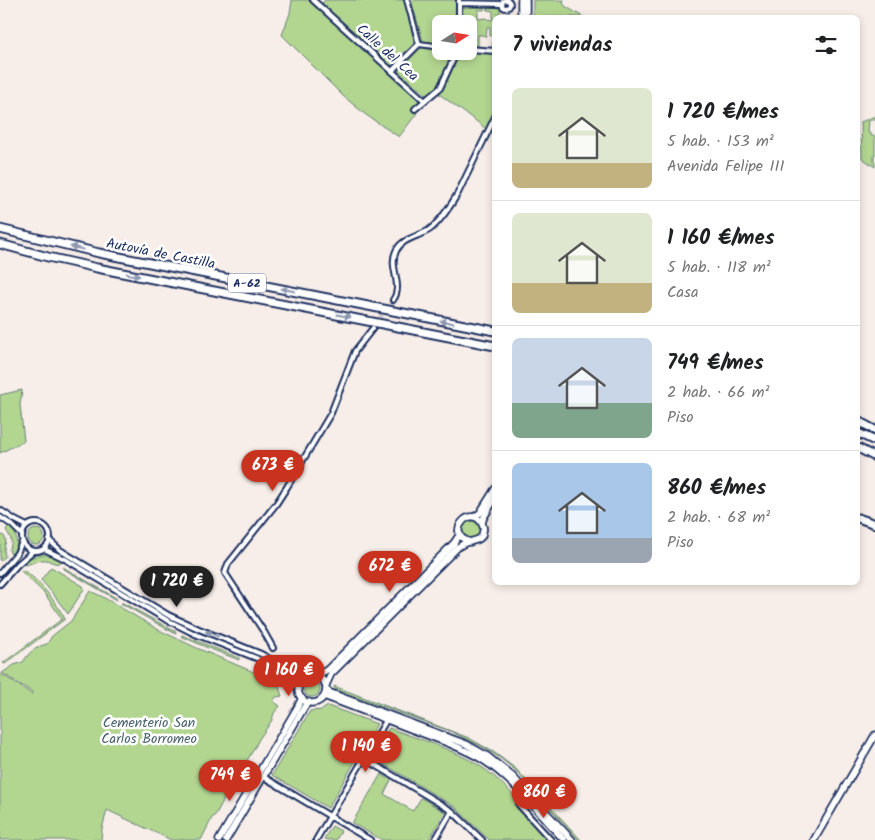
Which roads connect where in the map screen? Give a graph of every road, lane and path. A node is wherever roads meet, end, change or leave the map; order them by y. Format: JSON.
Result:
{"nodes":[{"id":1,"x":313,"y":0,"type":"edge"},
{"id":2,"x":407,"y":0,"type":"edge"},
{"id":3,"x":521,"y":0,"type":"edge"},
{"id":4,"x":526,"y":0,"type":"edge"},
{"id":5,"x":459,"y":2,"type":"edge"},
{"id":6,"x":502,"y":4,"type":"dead end"},
{"id":7,"x":459,"y":15,"type":"edge"},
{"id":8,"x":521,"y":15,"type":"edge"},
{"id":9,"x":526,"y":15,"type":"edge"},
{"id":10,"x":419,"y":44,"type":"junction"},
{"id":11,"x":432,"y":46,"type":"edge"},
{"id":12,"x":478,"y":50,"type":"edge"},
{"id":13,"x":492,"y":51,"type":"edge"},
{"id":14,"x":453,"y":60,"type":"edge"},
{"id":15,"x":392,"y":70,"type":"junction"},
{"id":16,"x":425,"y":100,"type":"junction"},
{"id":17,"x":415,"y":109,"type":"dead end"},
{"id":18,"x":492,"y":123,"type":"edge"},
{"id":19,"x":0,"y":229,"type":"edge"},
{"id":20,"x":0,"y":244,"type":"edge"},
{"id":21,"x":393,"y":300,"type":"tunnel mouth"},
{"id":22,"x":373,"y":328,"type":"tunnel mouth"},
{"id":23,"x":492,"y":330,"type":"edge"},
{"id":24,"x":492,"y":345,"type":"edge"},
{"id":25,"x":860,"y":422,"type":"edge"},
{"id":26,"x":875,"y":430,"type":"edge"},
{"id":27,"x":860,"y":434,"type":"edge"},
{"id":28,"x":875,"y":441,"type":"edge"},
{"id":29,"x":860,"y":449,"type":"edge"},
{"id":30,"x":860,"y":453,"type":"edge"},
{"id":31,"x":875,"y":459,"type":"edge"},
{"id":32,"x":492,"y":494,"type":"edge"},
{"id":33,"x":492,"y":503,"type":"edge"},
{"id":34,"x":0,"y":510,"type":"edge"},
{"id":35,"x":0,"y":517,"type":"edge"},
{"id":36,"x":474,"y":517,"type":"junction"},
{"id":37,"x":860,"y":519,"type":"edge"},
{"id":38,"x":482,"y":524,"type":"junction"},
{"id":39,"x":875,"y":524,"type":"edge"},
{"id":40,"x":27,"y":526,"type":"junction"},
{"id":41,"x":460,"y":534,"type":"junction"},
{"id":42,"x":22,"y":535,"type":"junction"},
{"id":43,"x":49,"y":540,"type":"junction"},
{"id":44,"x":22,"y":542,"type":"junction"},
{"id":45,"x":470,"y":542,"type":"junction"},
{"id":46,"x":44,"y":549,"type":"junction"},
{"id":47,"x":33,"y":551,"type":"junction"},
{"id":48,"x":0,"y":573,"type":"edge"},
{"id":49,"x":0,"y":584,"type":"edge"},
{"id":50,"x":273,"y":648,"type":"dead end"},
{"id":51,"x":317,"y":675,"type":"junction"},
{"id":52,"x":301,"y":681,"type":"junction"},
{"id":53,"x":325,"y":690,"type":"junction"},
{"id":54,"x":302,"y":698,"type":"junction"},
{"id":55,"x":309,"y":702,"type":"junction"},
{"id":56,"x":386,"y":717,"type":"junction"},
{"id":57,"x":875,"y":735,"type":"edge"},
{"id":58,"x":364,"y":758,"type":"junction"},
{"id":59,"x":260,"y":776,"type":"junction"},
{"id":60,"x":526,"y":790,"type":"junction"},
{"id":61,"x":525,"y":798,"type":"junction"},
{"id":62,"x":452,"y":811,"type":"junction"},
{"id":63,"x":330,"y":816,"type":"junction"},
{"id":64,"x":219,"y":840,"type":"edge"},
{"id":65,"x":226,"y":840,"type":"edge"},
{"id":66,"x":316,"y":840,"type":"edge"},
{"id":67,"x":370,"y":840,"type":"edge"},
{"id":68,"x":435,"y":840,"type":"edge"},
{"id":69,"x":482,"y":840,"type":"edge"},
{"id":70,"x":551,"y":840,"type":"edge"},
{"id":71,"x":564,"y":840,"type":"edge"},
{"id":72,"x":572,"y":840,"type":"edge"},
{"id":73,"x":814,"y":840,"type":"edge"}],
"edges":[{"from":1,"to":15,"type":"street","name":"Calle del Cea"},
{"from":2,"to":10,"type":"street"},
{"from":3,"to":8,"type":"main road"},
{"from":4,"to":9,"type":"main road"},
{"from":5,"to":6,"type":"street"},
{"from":5,"to":7,"type":"street"},
{"from":10,"to":11,"type":"street"},
{"from":10,"to":15,"type":"street"},
{"from":12,"to":13,"type":"street"},
{"from":14,"to":16,"type":"street"},
{"from":15,"to":16,"type":"street","name":"Calle del Cea"},
{"from":16,"to":17,"type":"street"},
{"from":18,"to":21,"type":"street"},
{"from":23,"to":19,"type":"highway","name":"Autovía de Castilla","number":"A-62","one_way":true},
{"from":20,"to":24,"type":"highway","name":"Autovía de Castilla","number":"A-62","one_way":true},
{"from":22,"to":50,"type":"street"},
{"from":25,"to":26,"type":"highway"},
{"from":27,"to":28,"type":"highway"},
{"from":29,"to":31,"type":"highway"},
{"from":30,"to":31,"type":"highway"},
{"from":32,"to":36,"type":"main road"},
{"from":33,"to":38,"type":"main road"},
{"from":34,"to":40,"type":"street"},
{"from":35,"to":42,"type":"street"},
{"from":36,"to":38,"type":"main road"},
{"from":36,"to":41,"type":"main road"},
{"from":37,"to":39,"type":"highway"},
{"from":38,"to":45,"type":"main road"},
{"from":40,"to":42,"type":"street"},
{"from":40,"to":43,"type":"street"},
{"from":41,"to":45,"type":"main road"},
{"from":41,"to":51,"type":"main road"},
{"from":42,"to":44,"type":"street"},
{"from":43,"to":46,"type":"street"},
{"from":52,"to":43,"type":"street","one_way":true},
{"from":44,"to":47,"type":"street"},
{"from":44,"to":48,"type":"street"},
{"from":45,"to":53,"type":"main road"},
{"from":46,"to":47,"type":"street"},
{"from":46,"to":52,"type":"street"},
{"from":47,"to":49,"type":"street"},
{"from":51,"to":52,"type":"main road"},
{"from":51,"to":53,"type":"main road"},
{"from":52,"to":54,"type":"main road"},
{"from":53,"to":55,"type":"main road"},
{"from":53,"to":56,"type":"main road"},
{"from":54,"to":55,"type":"main road"},
{"from":54,"to":59,"type":"main road"},
{"from":55,"to":59,"type":"main road"},
{"from":56,"to":58,"type":"street"},
{"from":56,"to":60,"type":"main road"},
{"from":56,"to":61,"type":"main road"},
{"from":57,"to":73,"type":"main road"},
{"from":58,"to":62,"type":"street"},
{"from":58,"to":63,"type":"street"},
{"from":59,"to":63,"type":"street"},
{"from":59,"to":64,"type":"main road"},
{"from":59,"to":65,"type":"main road"},
{"from":60,"to":61,"type":"street"},
{"from":60,"to":72,"type":"main road"},
{"from":61,"to":70,"type":"street"},
{"from":61,"to":71,"type":"main road"},
{"from":62,"to":68,"type":"street"},
{"from":62,"to":69,"type":"street"},
{"from":63,"to":66,"type":"street"},
{"from":63,"to":67,"type":"street"}]}
